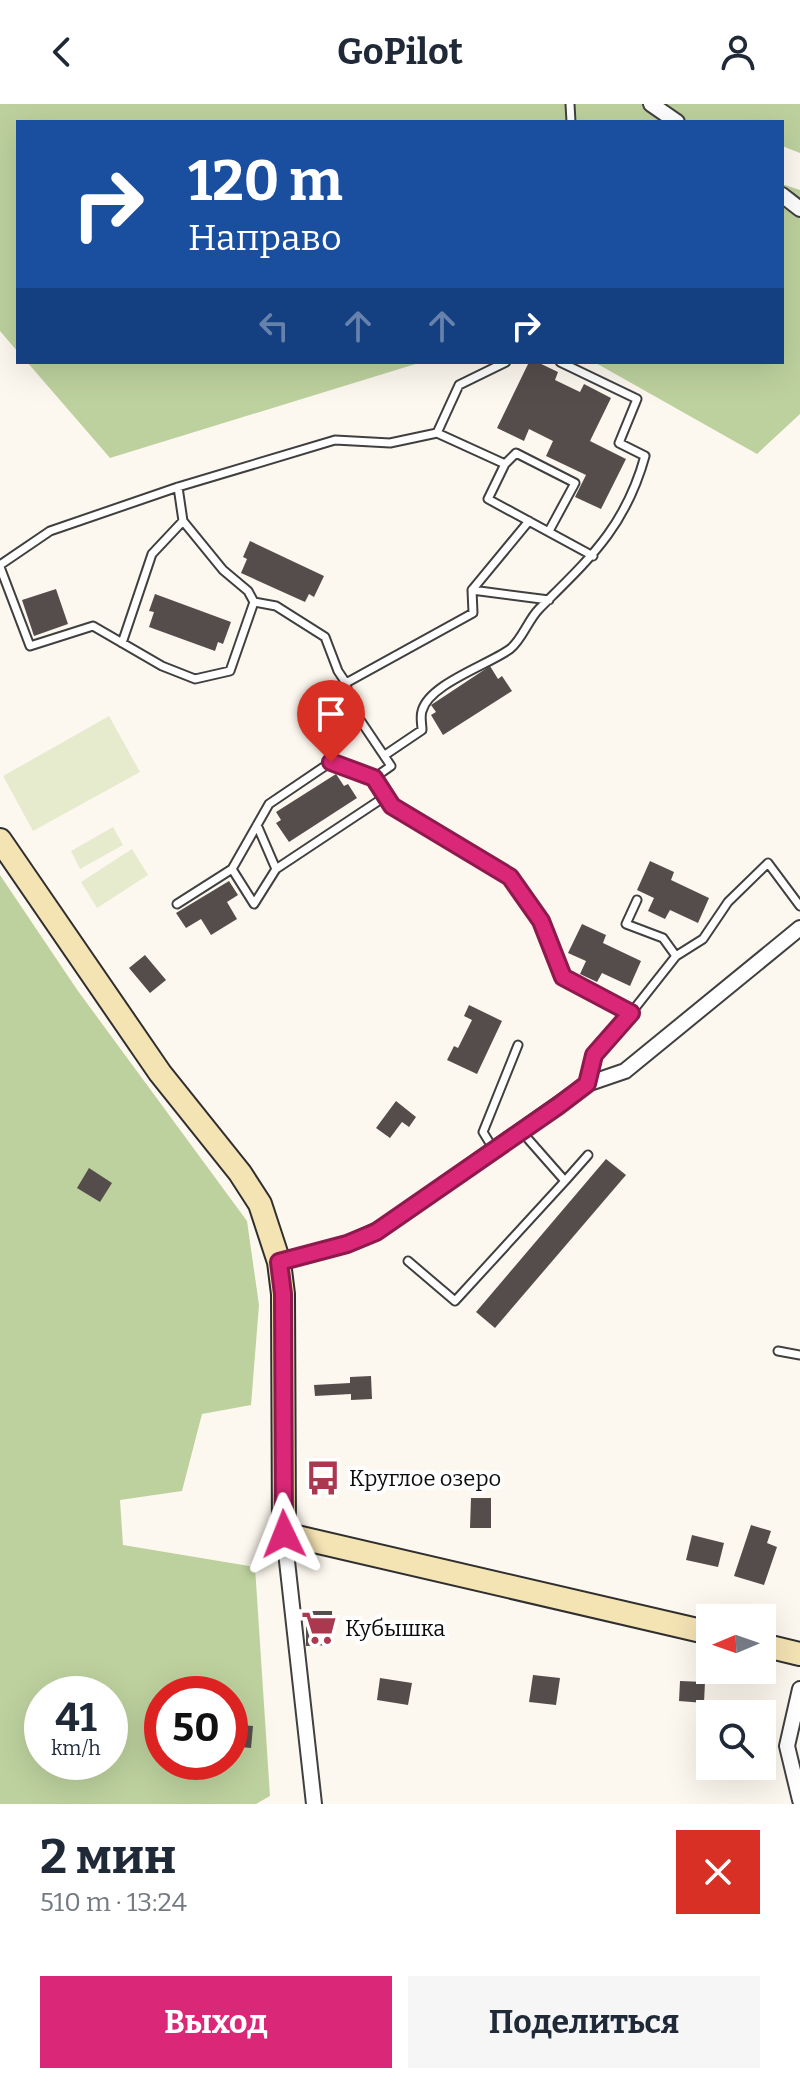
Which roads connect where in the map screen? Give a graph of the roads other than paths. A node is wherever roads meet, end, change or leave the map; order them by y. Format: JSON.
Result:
{"nodes":[{"id":1,"x":651,"y":104,"type":"edge"},
{"id":2,"x":674,"y":120,"type":"edge"},
{"id":3,"x":784,"y":197,"type":"edge"},
{"id":4,"x":800,"y":209,"type":"edge"},
{"id":5,"x":502,"y":364,"type":"edge"},
{"id":6,"x":565,"y":364,"type":"edge"},
{"id":7,"x":437,"y":433,"type":"junction"},
{"id":8,"x":505,"y":464,"type":"junction"},
{"id":9,"x":178,"y":487,"type":"junction"},
{"id":10,"x":183,"y":521,"type":"junction"},
{"id":11,"x":529,"y":521,"type":"junction"},
{"id":12,"x":549,"y":531,"type":"junction"},
{"id":13,"x":593,"y":556,"type":"junction"},
{"id":14,"x":0,"y":566,"type":"edge"},
{"id":15,"x":472,"y":590,"type":"junction"},
{"id":16,"x":549,"y":600,"type":"junction"},
{"id":17,"x":254,"y":602,"type":"junction"},
{"id":18,"x":122,"y":643,"type":"junction"},
{"id":19,"x":346,"y":683,"type":"junction"},
{"id":20,"x":385,"y":755,"type":"junction"},
{"id":21,"x":374,"y":778,"type":"junction"},
{"id":22,"x":386,"y":796,"type":"junction"},
{"id":23,"x":257,"y":825,"type":"junction"},
{"id":24,"x":0,"y":840,"type":"edge"},
{"id":25,"x":232,"y":869,"type":"junction"},
{"id":26,"x":276,"y":869,"type":"junction"},
{"id":27,"x":637,"y":900,"type":"dead end"},
{"id":28,"x":177,"y":904,"type":"dead end"},
{"id":29,"x":800,"y":906,"type":"edge"},
{"id":30,"x":800,"y":928,"type":"edge"},
{"id":31,"x":676,"y":956,"type":"junction"},
{"id":32,"x":631,"y":1013,"type":"junction"},
{"id":33,"x":518,"y":1045,"type":"dead end"},
{"id":34,"x":587,"y":1084,"type":"junction"},
{"id":35,"x":521,"y":1131,"type":"junction"},
{"id":36,"x":494,"y":1150,"type":"junction"},
{"id":37,"x":588,"y":1155,"type":"dead end"},
{"id":38,"x":565,"y":1181,"type":"junction"},
{"id":39,"x":408,"y":1261,"type":"dead end"},
{"id":40,"x":279,"y":1262,"type":"junction"},
{"id":41,"x":778,"y":1351,"type":"dead end"},
{"id":42,"x":800,"y":1355,"type":"edge"},
{"id":43,"x":284,"y":1534,"type":"junction"},
{"id":44,"x":696,"y":1630,"type":"edge"},
{"id":45,"x":776,"y":1648,"type":"edge"},
{"id":46,"x":800,"y":1654,"type":"edge"},
{"id":47,"x":800,"y":1689,"type":"edge"},
{"id":48,"x":800,"y":1800,"type":"edge"},
{"id":49,"x":314,"y":1804,"type":"edge"}],
"edges":[{"from":1,"to":2,"type":"street"},
{"from":3,"to":4,"type":"street"},
{"from":5,"to":7,"type":"lane"},
{"from":6,"to":13,"type":"lane"},
{"from":7,"to":8,"type":"lane"},
{"from":7,"to":9,"type":"lane"},
{"from":8,"to":11,"type":"lane"},
{"from":8,"to":12,"type":"lane"},
{"from":9,"to":10,"type":"lane"},
{"from":9,"to":14,"type":"lane"},
{"from":10,"to":17,"type":"lane"},
{"from":10,"to":18,"type":"lane"},
{"from":11,"to":12,"type":"lane"},
{"from":11,"to":15,"type":"lane"},
{"from":12,"to":13,"type":"lane"},
{"from":13,"to":16,"type":"lane"},
{"from":14,"to":18,"type":"lane"},
{"from":15,"to":16,"type":"lane"},
{"from":15,"to":19,"type":"lane"},
{"from":16,"to":20,"type":"lane"},
{"from":17,"to":18,"type":"lane"},
{"from":17,"to":19,"type":"lane"},
{"from":19,"to":20,"type":"lane"},
{"from":20,"to":21,"type":"lane"},
{"from":21,"to":22,"type":"lane"},
{"from":21,"to":23,"type":"lane"},
{"from":22,"to":26,"type":"lane"},
{"from":22,"to":32,"type":"lane"},
{"from":23,"to":25,"type":"lane"},
{"from":23,"to":26,"type":"lane"},
{"from":24,"to":40,"type":"main road"},
{"from":25,"to":26,"type":"lane"},
{"from":25,"to":28,"type":"lane"},
{"from":27,"to":31,"type":"lane"},
{"from":29,"to":31,"type":"lane"},
{"from":30,"to":34,"type":"street"},
{"from":31,"to":32,"type":"lane"},
{"from":32,"to":34,"type":"lane"},
{"from":33,"to":36,"type":"lane"},
{"from":34,"to":35,"type":"street"},
{"from":35,"to":36,"type":"street"},
{"from":35,"to":38,"type":"lane"},
{"from":36,"to":40,"type":"street"},
{"from":37,"to":38,"type":"lane"},
{"from":38,"to":39,"type":"lane"},
{"from":40,"to":43,"type":"main road"},
{"from":41,"to":42,"type":"lane"},
{"from":43,"to":44,"type":"main road"},
{"from":43,"to":49,"type":"street"},
{"from":45,"to":46,"type":"main road"},
{"from":47,"to":48,"type":"street"}]}
